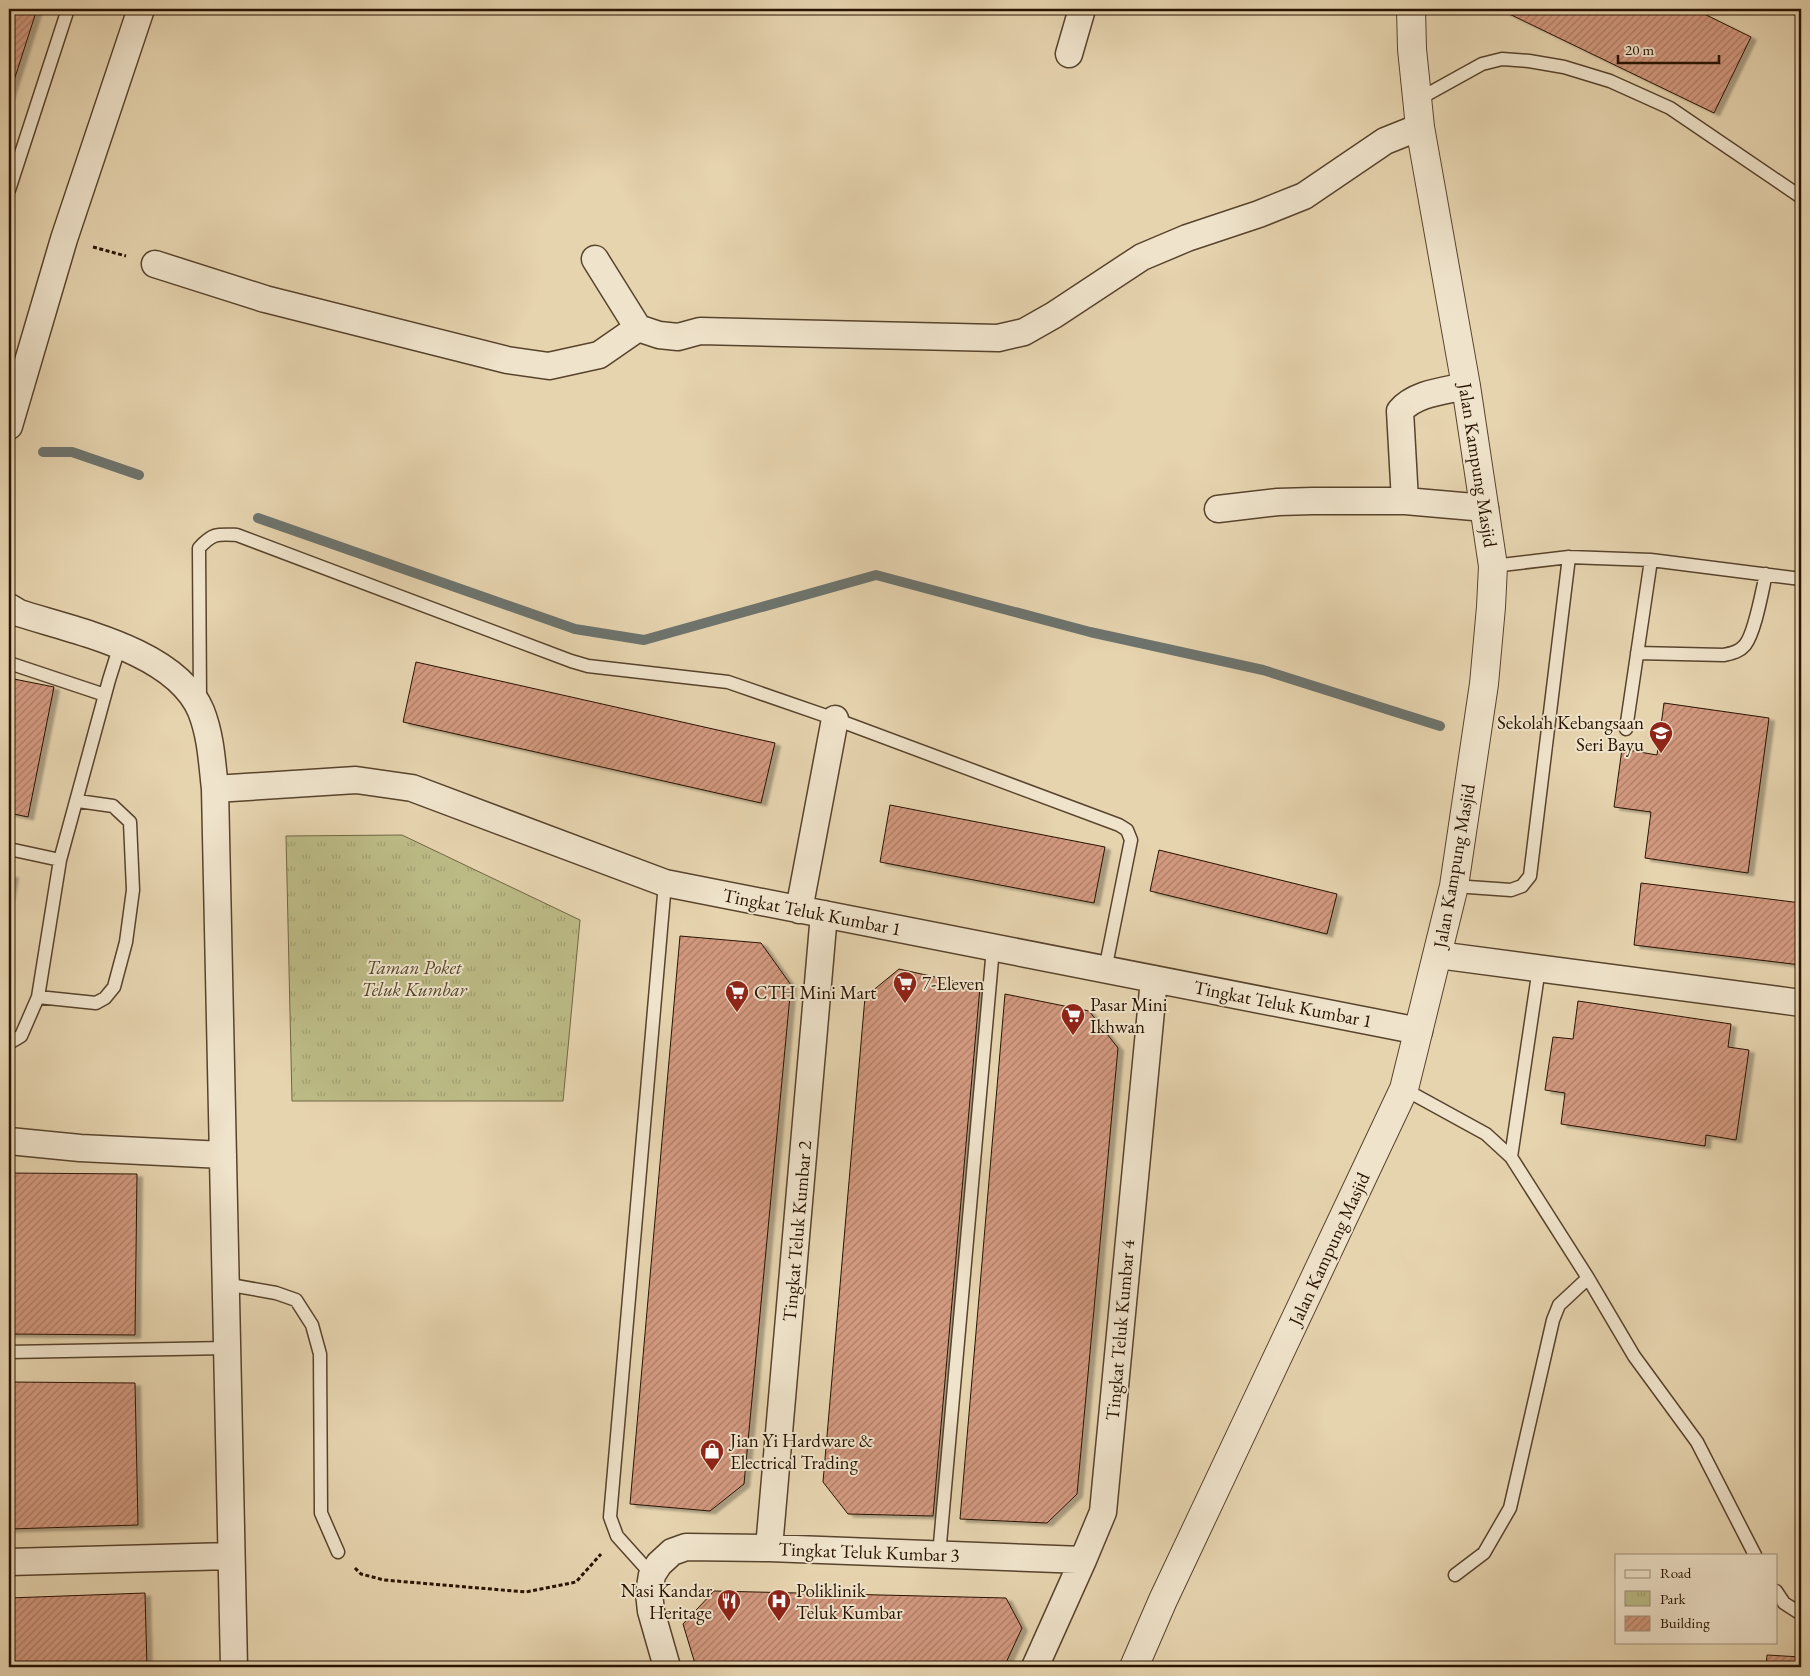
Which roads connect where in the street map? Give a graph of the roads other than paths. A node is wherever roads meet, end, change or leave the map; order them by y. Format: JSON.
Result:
{"nodes":[{"id":1,"x":68,"y":9,"type":"edge"},
{"id":2,"x":141,"y":9,"type":"edge"},
{"id":3,"x":1082,"y":9,"type":"edge"},
{"id":4,"x":1411,"y":9,"type":"edge"},
{"id":5,"x":1068,"y":54,"type":"dead end"},
{"id":6,"x":1417,"y":100,"type":"junction"},
{"id":7,"x":1420,"y":127,"type":"junction"},
{"id":8,"x":9,"y":190,"type":"edge"},
{"id":9,"x":1801,"y":197,"type":"edge"},
{"id":10,"x":595,"y":259,"type":"dead end"},
{"id":11,"x":155,"y":264,"type":"road end"},
{"id":12,"x":638,"y":328,"type":"junction"},
{"id":13,"x":1466,"y":386,"type":"junction"},
{"id":14,"x":9,"y":426,"type":"edge"},
{"id":15,"x":1405,"y":501,"type":"junction"},
{"id":16,"x":1485,"y":508,"type":"junction"},
{"id":17,"x":1218,"y":509,"type":"dead end"},
{"id":18,"x":1569,"y":557,"type":"junction"},
{"id":19,"x":1651,"y":560,"type":"junction"},
{"id":20,"x":1493,"y":566,"type":"junction"},
{"id":21,"x":1766,"y":574,"type":"junction"},
{"id":22,"x":1801,"y":579,"type":"edge"},
{"id":23,"x":9,"y":608,"type":"edge"},
{"id":24,"x":120,"y":645,"type":"junction"},
{"id":25,"x":1637,"y":653,"type":"junction"},
{"id":26,"x":9,"y":663,"type":"edge"},
{"id":27,"x":105,"y":695,"type":"junction"},
{"id":28,"x":200,"y":710,"type":"junction"},
{"id":29,"x":835,"y":719,"type":"junction"},
{"id":30,"x":1626,"y":729,"type":"dead end"},
{"id":31,"x":215,"y":789,"type":"junction"},
{"id":32,"x":78,"y":801,"type":"junction"},
{"id":33,"x":9,"y":849,"type":"edge"},
{"id":34,"x":60,"y":860,"type":"junction"},
{"id":35,"x":665,"y":883,"type":"junction"},
{"id":36,"x":1454,"y":886,"type":"junction"},
{"id":37,"x":799,"y":910,"type":"junction"},
{"id":38,"x":824,"y":914,"type":"junction"},
{"id":39,"x":994,"y":948,"type":"junction"},
{"id":40,"x":1438,"y":955,"type":"junction"},
{"id":41,"x":1539,"y":968,"type":"junction"},
{"id":42,"x":1105,"y":970,"type":"junction"},
{"id":43,"x":1154,"y":979,"type":"junction"},
{"id":44,"x":38,"y":998,"type":"junction"},
{"id":45,"x":1801,"y":1003,"type":"edge"},
{"id":46,"x":1419,"y":1031,"type":"junction"},
{"id":47,"x":9,"y":1043,"type":"edge"},
{"id":48,"x":1404,"y":1089,"type":"junction"},
{"id":49,"x":9,"y":1141,"type":"edge"},
{"id":50,"x":223,"y":1155,"type":"junction"},
{"id":51,"x":1511,"y":1157,"type":"junction"},
{"id":52,"x":1588,"y":1278,"type":"junction"},
{"id":53,"x":225,"y":1284,"type":"junction"},
{"id":54,"x":227,"y":1348,"type":"junction"},
{"id":55,"x":9,"y":1352,"type":"edge"},
{"id":56,"x":769,"y":1548,"type":"junction"},
{"id":57,"x":338,"y":1552,"type":"road end"},
{"id":58,"x":1754,"y":1554,"type":"edge"},
{"id":59,"x":939,"y":1555,"type":"junction"},
{"id":60,"x":232,"y":1556,"type":"junction"},
{"id":61,"x":1083,"y":1560,"type":"junction"},
{"id":62,"x":9,"y":1562,"type":"edge"},
{"id":63,"x":656,"y":1569,"type":"junction"},
{"id":64,"x":1455,"y":1575,"type":"dead end"},
{"id":65,"x":1778,"y":1594,"type":"edge"},
{"id":66,"x":1801,"y":1614,"type":"edge"},
{"id":67,"x":234,"y":1667,"type":"edge"},
{"id":68,"x":666,"y":1667,"type":"edge"},
{"id":69,"x":1035,"y":1667,"type":"edge"},
{"id":70,"x":1134,"y":1667,"type":"edge"}],
"edges":[{"from":1,"to":8,"type":"lane"},
{"from":2,"to":14,"type":"street"},
{"from":3,"to":5,"type":"street"},
{"from":4,"to":6,"type":"street","name":"Jalan Kampung Masjid"},
{"from":6,"to":7,"type":"street","name":"Jalan Kampung Masjid"},
{"from":6,"to":9,"type":"lane"},
{"from":7,"to":12,"type":"street"},
{"from":7,"to":13,"type":"street","name":"Jalan Kampung Masjid"},
{"from":10,"to":12,"type":"street"},
{"from":11,"to":12,"type":"street"},
{"from":13,"to":15,"type":"street"},
{"from":13,"to":16,"type":"street","name":"Jalan Kampung Masjid"},
{"from":15,"to":16,"type":"street"},
{"from":15,"to":17,"type":"street"},
{"from":16,"to":20,"type":"street","name":"Jalan Kampung Masjid"},
{"from":18,"to":19,"type":"lane"},
{"from":18,"to":20,"type":"lane"},
{"from":18,"to":36,"type":"lane"},
{"from":19,"to":21,"type":"lane"},
{"from":19,"to":25,"type":"lane"},
{"from":20,"to":36,"type":"street","name":"Jalan Kampung Masjid"},
{"from":21,"to":22,"type":"lane"},
{"from":21,"to":25,"type":"lane"},
{"from":23,"to":24,"type":"street"},
{"from":24,"to":27,"type":"lane"},
{"from":24,"to":28,"type":"street"},
{"from":25,"to":30,"type":"lane"},
{"from":26,"to":27,"type":"lane"},
{"from":27,"to":32,"type":"lane"},
{"from":28,"to":29,"type":"lane"},
{"from":28,"to":31,"type":"street"},
{"from":29,"to":37,"type":"street"},
{"from":29,"to":42,"type":"lane"},
{"from":31,"to":35,"type":"street","name":"Tingkat Teluk Kumbar 1"},
{"from":31,"to":50,"type":"street"},
{"from":32,"to":34,"type":"lane"},
{"from":32,"to":44,"type":"lane"},
{"from":33,"to":34,"type":"lane"},
{"from":34,"to":44,"type":"lane"},
{"from":35,"to":37,"type":"street","name":"Tingkat Teluk Kumbar 1"},
{"from":35,"to":63,"type":"lane"},
{"from":36,"to":40,"type":"street","name":"Jalan Kampung Masjid"},
{"from":37,"to":38,"type":"street","name":"Tingkat Teluk Kumbar 1"},
{"from":38,"to":39,"type":"street","name":"Tingkat Teluk Kumbar 1"},
{"from":38,"to":56,"type":"street","name":"Tingkat Teluk Kumbar 2"},
{"from":39,"to":42,"type":"street","name":"Tingkat Teluk Kumbar 1"},
{"from":39,"to":59,"type":"lane"},
{"from":40,"to":41,"type":"street"},
{"from":40,"to":46,"type":"street","name":"Jalan Kampung Masjid"},
{"from":41,"to":45,"type":"street"},
{"from":41,"to":51,"type":"lane"},
{"from":42,"to":43,"type":"street","name":"Tingkat Teluk Kumbar 1"},
{"from":43,"to":46,"type":"street","name":"Tingkat Teluk Kumbar 1"},
{"from":43,"to":61,"type":"street","name":"Tingkat Teluk Kumbar 4"},
{"from":44,"to":47,"type":"lane"},
{"from":46,"to":48,"type":"street","name":"Jalan Kampung Masjid"},
{"from":48,"to":51,"type":"lane"},
{"from":48,"to":70,"type":"street","name":"Jalan Kampung Masjid"},
{"from":49,"to":50,"type":"street"},
{"from":50,"to":53,"type":"street"},
{"from":51,"to":52,"type":"lane"},
{"from":52,"to":58,"type":"lane"},
{"from":52,"to":64,"type":"lane"},
{"from":53,"to":54,"type":"street"},
{"from":53,"to":57,"type":"lane"},
{"from":54,"to":55,"type":"lane"},
{"from":54,"to":60,"type":"street"},
{"from":56,"to":59,"type":"street","name":"Tingkat Teluk Kumbar 3"},
{"from":56,"to":63,"type":"street","name":"Tingkat Teluk Kumbar 3"},
{"from":59,"to":61,"type":"street","name":"Tingkat Teluk Kumbar 3"},
{"from":60,"to":62,"type":"street"},
{"from":60,"to":67,"type":"street"},
{"from":61,"to":69,"type":"street","name":"Tingkat Teluk Kumbar 4"},
{"from":63,"to":68,"type":"street"},
{"from":65,"to":66,"type":"lane"}]}
